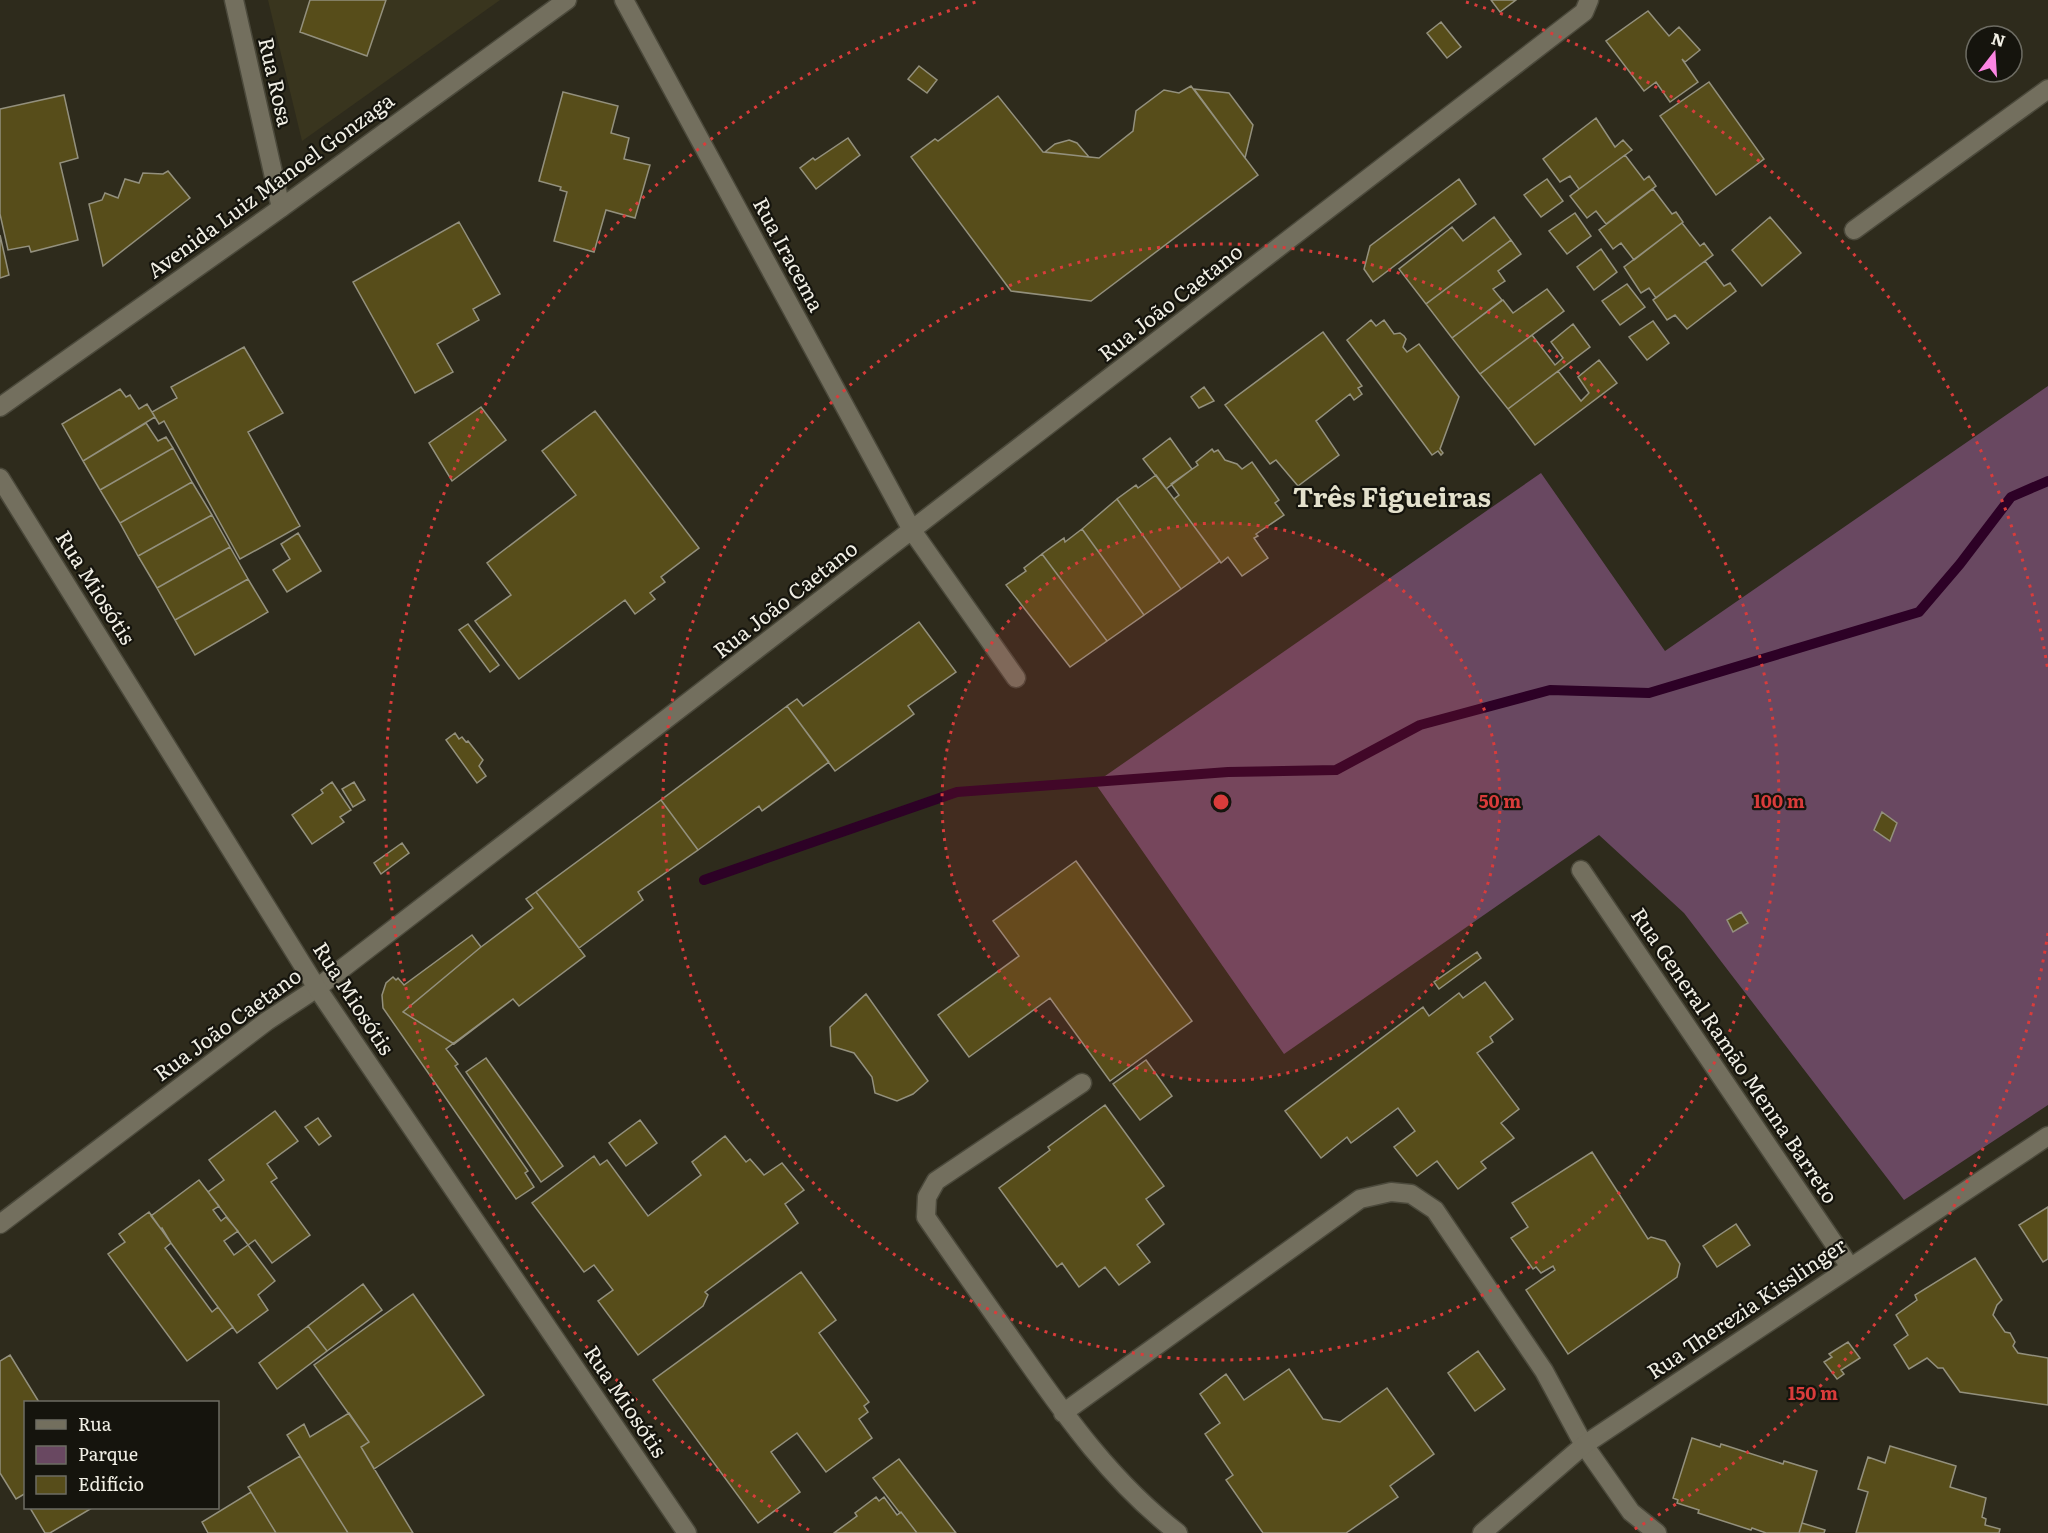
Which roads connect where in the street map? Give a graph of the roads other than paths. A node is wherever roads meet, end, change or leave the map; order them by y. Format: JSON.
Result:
{"nodes":[{"id":1,"x":234,"y":0,"type":"edge"},
{"id":2,"x":567,"y":0,"type":"edge"},
{"id":3,"x":624,"y":0,"type":"edge"},
{"id":4,"x":1589,"y":0,"type":"edge"},
{"id":5,"x":2048,"y":89,"type":"edge"},
{"id":6,"x":281,"y":208,"type":"junction"},
{"id":7,"x":1854,"y":230,"type":"dead end"},
{"id":8,"x":0,"y":407,"type":"edge"},
{"id":9,"x":0,"y":478,"type":"edge"},
{"id":10,"x":913,"y":532,"type":"junction"},
{"id":11,"x":1016,"y":678,"type":"dead end"},
{"id":12,"x":1581,"y":870,"type":"dead end"},
{"id":13,"x":317,"y":988,"type":"junction"},
{"id":14,"x":1082,"y":1083,"type":"dead end"},
{"id":15,"x":2048,"y":1136,"type":"edge"},
{"id":16,"x":0,"y":1224,"type":"edge"},
{"id":17,"x":1850,"y":1267,"type":"junction"},
{"id":18,"x":1063,"y":1413,"type":"junction"},
{"id":19,"x":1584,"y":1445,"type":"junction"},
{"id":20,"x":687,"y":1533,"type":"edge"},
{"id":21,"x":1178,"y":1533,"type":"edge"},
{"id":22,"x":1482,"y":1533,"type":"edge"},
{"id":23,"x":1657,"y":1533,"type":"edge"}],
"edges":[{"from":1,"to":6,"type":"street","name":"Rua Rosa"},
{"from":2,"to":6,"type":"street","name":"Avenida Luiz Manoel Gonzaga"},
{"from":3,"to":10,"type":"street","name":"Rua Iracema"},
{"from":4,"to":10,"type":"street","name":"Rua João Caetano"},
{"from":5,"to":7,"type":"street"},
{"from":6,"to":8,"type":"street","name":"Avenida Luiz Manoel Gonzaga"},
{"from":9,"to":13,"type":"street","name":"Rua Miosótis"},
{"from":10,"to":11,"type":"street","name":"Rua Iracema"},
{"from":10,"to":13,"type":"street","name":"Rua João Caetano"},
{"from":12,"to":17,"type":"street","name":"Rua General Ramão Menna Barreto"},
{"from":13,"to":16,"type":"street","name":"Rua João Caetano"},
{"from":13,"to":20,"type":"street","name":"Rua Miosótis"},
{"from":14,"to":18,"type":"street"},
{"from":15,"to":17,"type":"street","name":"Rua Therezia Kisslinger"},
{"from":17,"to":19,"type":"street","name":"Rua Therezia Kisslinger"},
{"from":18,"to":19,"type":"street"},
{"from":18,"to":21,"type":"street"},
{"from":19,"to":22,"type":"street","name":"Rua Therezia Kisslinger"},
{"from":19,"to":23,"type":"street"}]}
